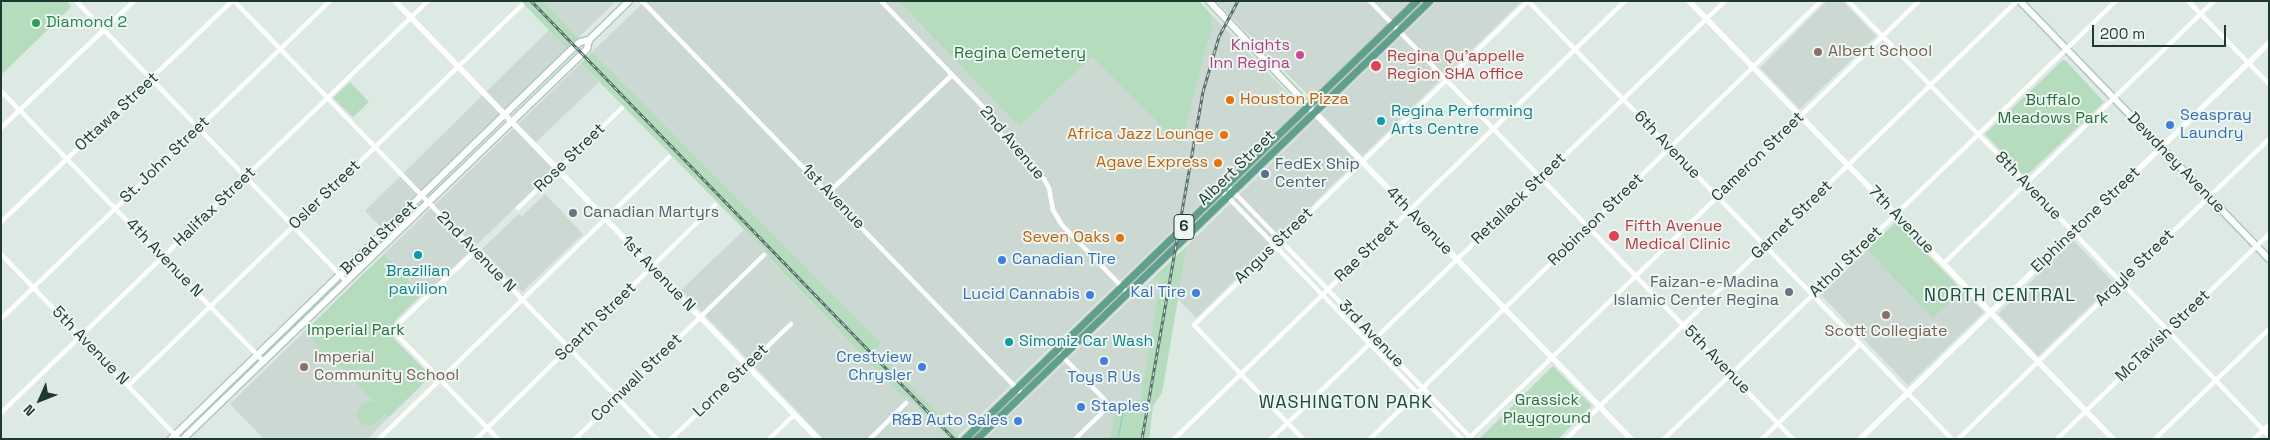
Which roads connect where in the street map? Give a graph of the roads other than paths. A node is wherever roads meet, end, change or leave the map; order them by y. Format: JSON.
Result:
{"nodes":[{"id":1,"x":76,"y":1,"type":"edge"},
{"id":2,"x":134,"y":1,"type":"edge"},
{"id":3,"x":233,"y":1,"type":"edge"},
{"id":4,"x":330,"y":1,"type":"edge"},
{"id":5,"x":395,"y":1,"type":"edge"},
{"id":6,"x":428,"y":1,"type":"edge"},
{"id":7,"x":629,"y":1,"type":"edge"},
{"id":8,"x":642,"y":1,"type":"edge"},
{"id":9,"x":881,"y":1,"type":"edge"},
{"id":10,"x":1209,"y":1,"type":"edge"},
{"id":11,"x":1370,"y":1,"type":"edge"},
{"id":12,"x":1417,"y":1,"type":"edge"},
{"id":13,"x":1430,"y":1,"type":"edge"},
{"id":14,"x":1528,"y":1,"type":"edge"},
{"id":15,"x":1625,"y":1,"type":"edge"},
{"id":16,"x":1689,"y":1,"type":"edge"},
{"id":17,"x":1725,"y":1,"type":"edge"},
{"id":18,"x":1821,"y":1,"type":"edge"},
{"id":19,"x":1848,"y":1,"type":"edge"},
{"id":20,"x":1919,"y":1,"type":"edge"},
{"id":21,"x":2019,"y":1,"type":"edge"},
{"id":22,"x":2116,"y":1,"type":"edge"},
{"id":23,"x":2188,"y":1,"type":"edge"},
{"id":24,"x":2214,"y":1,"type":"edge"},
{"id":25,"x":522,"y":5,"type":"dead end"},
{"id":26,"x":2201,"y":14,"type":"junction"},
{"id":27,"x":411,"y":18,"type":"junction"},
{"id":28,"x":1707,"y":19,"type":"junction"},
{"id":29,"x":1392,"y":25,"type":"junction"},
{"id":30,"x":104,"y":30,"type":"junction"},
{"id":31,"x":1399,"y":31,"type":"junction"},
{"id":32,"x":1882,"y":37,"type":"junction"},
{"id":33,"x":588,"y":40,"type":"junction"},
{"id":34,"x":2269,"y":43,"type":"edge"},
{"id":35,"x":280,"y":49,"type":"junction"},
{"id":36,"x":2066,"y":49,"type":"junction"},
{"id":37,"x":1575,"y":50,"type":"junction"},
{"id":38,"x":2249,"y":63,"type":"junction"},
{"id":39,"x":458,"y":66,"type":"junction"},
{"id":40,"x":1754,"y":68,"type":"junction"},
{"id":41,"x":952,"y":75,"type":"junction"},
{"id":42,"x":152,"y":79,"type":"junction"},
{"id":43,"x":1446,"y":81,"type":"junction"},
{"id":44,"x":2269,"y":84,"type":"edge"},
{"id":45,"x":1931,"y":86,"type":"junction"},
{"id":46,"x":1,"y":91,"type":"edge"},
{"id":47,"x":327,"y":98,"type":"junction"},
{"id":48,"x":1623,"y":99,"type":"junction"},
{"id":49,"x":2114,"y":99,"type":"junction"},
{"id":50,"x":622,"y":108,"type":"dead end"},
{"id":51,"x":20,"y":110,"type":"junction"},
{"id":52,"x":1312,"y":110,"type":"junction"},
{"id":53,"x":506,"y":116,"type":"junction"},
{"id":54,"x":1799,"y":116,"type":"junction"},
{"id":55,"x":512,"y":122,"type":"junction"},
{"id":56,"x":1,"y":128,"type":"edge"},
{"id":57,"x":199,"y":128,"type":"junction"},
{"id":58,"x":1493,"y":129,"type":"junction"},
{"id":59,"x":1978,"y":134,"type":"junction"},
{"id":60,"x":2269,"y":139,"type":"edge"},
{"id":61,"x":374,"y":148,"type":"junction"},
{"id":62,"x":1670,"y":148,"type":"junction"},
{"id":63,"x":2161,"y":148,"type":"junction"},
{"id":64,"x":669,"y":157,"type":"dead end"},
{"id":65,"x":67,"y":159,"type":"junction"},
{"id":66,"x":1362,"y":161,"type":"junction"},
{"id":67,"x":1848,"y":166,"type":"junction"},
{"id":68,"x":558,"y":170,"type":"junction"},
{"id":69,"x":247,"y":178,"type":"junction"},
{"id":70,"x":1541,"y":178,"type":"junction"},
{"id":71,"x":2026,"y":183,"type":"junction"},
{"id":72,"x":1224,"y":188,"type":"junction"},
{"id":73,"x":828,"y":192,"type":"junction"},
{"id":74,"x":1230,"y":194,"type":"junction"},
{"id":75,"x":422,"y":196,"type":"junction"},
{"id":76,"x":1717,"y":196,"type":"junction"},
{"id":77,"x":2208,"y":197,"type":"junction"},
{"id":78,"x":429,"y":203,"type":"junction"},
{"id":79,"x":715,"y":204,"type":"dead end"},
{"id":80,"x":115,"y":208,"type":"junction"},
{"id":81,"x":518,"y":208,"type":"dead end"},
{"id":82,"x":1409,"y":210,"type":"junction"},
{"id":83,"x":1895,"y":214,"type":"junction"},
{"id":84,"x":605,"y":218,"type":"junction"},
{"id":85,"x":1,"y":222,"type":"edge"},
{"id":86,"x":294,"y":226,"type":"junction"},
{"id":87,"x":1588,"y":227,"type":"junction"},
{"id":88,"x":2073,"y":232,"type":"junction"},
{"id":89,"x":2269,"y":234,"type":"edge"},
{"id":90,"x":1280,"y":240,"type":"junction"},
{"id":91,"x":1275,"y":246,"type":"junction"},
{"id":92,"x":2256,"y":246,"type":"junction"},
{"id":93,"x":1766,"y":247,"type":"junction"},
{"id":94,"x":475,"y":251,"type":"junction"},
{"id":95,"x":1,"y":254,"type":"edge"},
{"id":96,"x":764,"y":255,"type":"dead end"},
{"id":97,"x":162,"y":257,"type":"junction"},
{"id":98,"x":1456,"y":259,"type":"junction"},
{"id":99,"x":2269,"y":259,"type":"edge"},
{"id":100,"x":1943,"y":264,"type":"junction"},
{"id":101,"x":652,"y":268,"type":"junction"},
{"id":102,"x":341,"y":275,"type":"junction"},
{"id":103,"x":1636,"y":276,"type":"junction"},
{"id":104,"x":347,"y":282,"type":"junction"},
{"id":105,"x":2120,"y":282,"type":"junction"},
{"id":106,"x":1122,"y":287,"type":"junction"},
{"id":107,"x":34,"y":288,"type":"junction"},
{"id":108,"x":1328,"y":289,"type":"junction"},
{"id":109,"x":1128,"y":293,"type":"junction"},
{"id":110,"x":1322,"y":294,"type":"junction"},
{"id":111,"x":1812,"y":295,"type":"junction"},
{"id":112,"x":522,"y":300,"type":"junction"},
{"id":113,"x":210,"y":306,"type":"junction"},
{"id":114,"x":1504,"y":308,"type":"junction"},
{"id":115,"x":1991,"y":313,"type":"junction"},
{"id":116,"x":700,"y":317,"type":"junction"},
{"id":117,"x":1,"y":319,"type":"edge"},
{"id":118,"x":792,"y":324,"type":"dead end"},
{"id":119,"x":1684,"y":326,"type":"junction"},
{"id":120,"x":2269,"y":329,"type":"edge"},
{"id":121,"x":2167,"y":331,"type":"junction"},
{"id":122,"x":81,"y":337,"type":"junction"},
{"id":123,"x":1375,"y":338,"type":"junction"},
{"id":124,"x":1370,"y":343,"type":"junction"},
{"id":125,"x":1860,"y":344,"type":"junction"},
{"id":126,"x":569,"y":348,"type":"junction"},
{"id":127,"x":1057,"y":350,"type":"junction"},
{"id":128,"x":258,"y":355,"type":"junction"},
{"id":129,"x":1063,"y":356,"type":"junction"},
{"id":130,"x":1552,"y":358,"type":"junction"},
{"id":131,"x":264,"y":362,"type":"junction"},
{"id":132,"x":2038,"y":362,"type":"junction"},
{"id":133,"x":748,"y":366,"type":"junction"},
{"id":134,"x":1240,"y":374,"type":"junction"},
{"id":135,"x":1730,"y":374,"type":"junction"},
{"id":136,"x":440,"y":379,"type":"junction"},
{"id":137,"x":2215,"y":381,"type":"junction"},
{"id":138,"x":128,"y":386,"type":"junction"},
{"id":139,"x":1422,"y":387,"type":"junction"},
{"id":140,"x":1017,"y":389,"type":"junction"},
{"id":141,"x":1417,"y":393,"type":"junction"},
{"id":142,"x":1907,"y":393,"type":"junction"},
{"id":143,"x":1023,"y":395,"type":"junction"},
{"id":144,"x":617,"y":398,"type":"junction"},
{"id":145,"x":906,"y":403,"type":"dead end"},
{"id":146,"x":1599,"y":406,"type":"junction"},
{"id":147,"x":2086,"y":411,"type":"junction"},
{"id":148,"x":1,"y":413,"type":"edge"},
{"id":149,"x":794,"y":415,"type":"junction"},
{"id":150,"x":1287,"y":423,"type":"junction"},
{"id":151,"x":1778,"y":423,"type":"junction"},
{"id":152,"x":2269,"y":425,"type":"edge"},
{"id":153,"x":487,"y":428,"type":"junction"},
{"id":154,"x":2263,"y":430,"type":"junction"},
{"id":155,"x":2269,"y":436,"type":"edge"},
{"id":156,"x":175,"y":437,"type":"edge"},
{"id":157,"x":1470,"y":438,"type":"edge"},
{"id":158,"x":184,"y":439,"type":"edge"},
{"id":159,"x":379,"y":439,"type":"edge"},
{"id":160,"x":476,"y":439,"type":"edge"},
{"id":161,"x":498,"y":439,"type":"edge"},
{"id":162,"x":575,"y":439,"type":"edge"},
{"id":163,"x":657,"y":439,"type":"edge"},
{"id":164,"x":671,"y":439,"type":"edge"},
{"id":165,"x":770,"y":439,"type":"edge"},
{"id":166,"x":818,"y":439,"type":"edge"},
{"id":167,"x":870,"y":439,"type":"edge"},
{"id":168,"x":965,"y":439,"type":"edge"},
{"id":169,"x":977,"y":439,"type":"edge"},
{"id":170,"x":1075,"y":439,"type":"edge"},
{"id":171,"x":1174,"y":439,"type":"edge"},
{"id":172,"x":1271,"y":439,"type":"edge"},
{"id":173,"x":1302,"y":439,"type":"edge"},
{"id":174,"x":1370,"y":439,"type":"edge"},
{"id":175,"x":1462,"y":439,"type":"edge"},
{"id":176,"x":1566,"y":439,"type":"edge"},
{"id":177,"x":1630,"y":439,"type":"edge"},
{"id":178,"x":1664,"y":439,"type":"edge"},
{"id":179,"x":1762,"y":439,"type":"edge"},
{"id":180,"x":1793,"y":439,"type":"edge"},
{"id":181,"x":1860,"y":439,"type":"edge"},
{"id":182,"x":1952,"y":439,"type":"edge"},
{"id":183,"x":1958,"y":439,"type":"edge"},
{"id":184,"x":2057,"y":439,"type":"edge"},
{"id":185,"x":2113,"y":439,"type":"edge"},
{"id":186,"x":2155,"y":439,"type":"edge"},
{"id":187,"x":2254,"y":439,"type":"edge"}],
"edges":[{"from":1,"to":30,"type":"street"},
{"from":2,"to":30,"type":"street"},
{"from":3,"to":35,"type":"street","name":"2nd Avenue N"},
{"from":3,"to":42,"type":"street","name":"Ottawa Street"},
{"from":4,"to":35,"type":"street","name":"St. John Street"},
{"from":5,"to":27,"type":"street","name":"1st Avenue N"},
{"from":6,"to":27,"type":"street","name":"Halifax Street"},
{"from":7,"to":33,"type":"main road","name":"Broad Street"},
{"from":8,"to":73,"type":"street","name":"1st Avenue"},
{"from":9,"to":41,"type":"street","name":"2nd Avenue"},
{"from":10,"to":52,"type":"main road","name":"4th Avenue"},
{"from":11,"to":29,"type":"street","name":"5th Avenue"},
{"from":12,"to":29,"type":"main road","name":"Albert Street","number":"6"},
{"from":13,"to":31,"type":"main road","name":"Albert Street","number":"6"},
{"from":14,"to":37,"type":"street","name":"6th Avenue"},
{"from":14,"to":43,"type":"street","name":"Angus Street"},
{"from":15,"to":37,"type":"street","name":"Rae Street"},
{"from":16,"to":28,"type":"street","name":"7th Avenue"},
{"from":17,"to":28,"type":"street","name":"Retallack Street"},
{"from":18,"to":40,"type":"street","name":"Robinson Street"},
{"from":19,"to":32,"type":"street","name":"8th Avenue"},
{"from":20,"to":32,"type":"street","name":"Cameron Street"},
{"from":21,"to":36,"type":"main road","name":"Dewdney Avenue"},
{"from":21,"to":45,"type":"street","name":"Garnet Street"},
{"from":22,"to":36,"type":"street","name":"Athol Street"},
{"from":23,"to":26,"type":"street"},
{"from":24,"to":26,"type":"street"},
{"from":25,"to":39,"type":"street","name":"Osler Street"},
{"from":26,"to":38,"type":"street"},
{"from":26,"to":49,"type":"street"},
{"from":27,"to":39,"type":"street","name":"1st Avenue N"},
{"from":27,"to":47,"type":"street","name":"Halifax Street"},
{"from":28,"to":40,"type":"street","name":"7th Avenue"},
{"from":28,"to":48,"type":"street","name":"Retallack Street"},
{"from":29,"to":31,"type":"street","name":"5th Avenue"},
{"from":29,"to":52,"type":"main road","name":"Albert Street","number":"6"},
{"from":30,"to":42,"type":"street"},
{"from":30,"to":51,"type":"street"},
{"from":31,"to":43,"type":"street","name":"5th Avenue"},
{"from":31,"to":52,"type":"main road","name":"Albert Street","number":"6"},
{"from":32,"to":45,"type":"street","name":"8th Avenue"},
{"from":32,"to":54,"type":"street","name":"Cameron Street"},
{"from":33,"to":53,"type":"main road","name":"Broad Street"},
{"from":33,"to":55,"type":"main road","name":"Broad Street"},
{"from":34,"to":38,"type":"street","name":"Elphinstone Street"},
{"from":35,"to":47,"type":"street","name":"2nd Avenue N"},
{"from":35,"to":57,"type":"street","name":"St. John Street"},
{"from":36,"to":49,"type":"main road","name":"Dewdney Avenue"},
{"from":36,"to":59,"type":"street","name":"Athol Street"},
{"from":37,"to":48,"type":"street","name":"6th Avenue"},
{"from":37,"to":58,"type":"street","name":"Rae Street"},
{"from":38,"to":44,"type":"street"},
{"from":38,"to":63,"type":"street","name":"Elphinstone Street"},
{"from":39,"to":53,"type":"street","name":"1st Avenue N"},
{"from":39,"to":61,"type":"street","name":"Osler Street"},
{"from":40,"to":54,"type":"street","name":"7th Avenue"},
{"from":40,"to":62,"type":"street","name":"Robinson Street"},
{"from":41,"to":73,"type":"street"},
{"from":41,"to":106,"type":"street","name":"2nd Avenue"},
{"from":42,"to":57,"type":"street"},
{"from":42,"to":65,"type":"street","name":"Ottawa Street"},
{"from":43,"to":58,"type":"street","name":"5th Avenue"},
{"from":43,"to":66,"type":"street","name":"Angus Street"},
{"from":45,"to":59,"type":"street","name":"8th Avenue"},
{"from":45,"to":67,"type":"street","name":"Garnet Street"},
{"from":46,"to":51,"type":"street","name":"4th Avenue N"},
{"from":47,"to":61,"type":"street","name":"2nd Avenue N"},
{"from":47,"to":69,"type":"street","name":"Halifax Street"},
{"from":48,"to":62,"type":"street","name":"6th Avenue"},
{"from":48,"to":70,"type":"street","name":"Retallack Street"},
{"from":49,"to":63,"type":"main road","name":"Dewdney Avenue"},
{"from":49,"to":71,"type":"street"},
{"from":50,"to":68,"type":"street","name":"Rose Street"},
{"from":51,"to":56,"type":"street"},
{"from":51,"to":65,"type":"street","name":"4th Avenue N"},
{"from":52,"to":66,"type":"street","name":"4th Avenue"},
{"from":52,"to":72,"type":"main road","name":"Albert Street","number":"6"},
{"from":52,"to":74,"type":"main road","name":"Albert Street","number":"6"},
{"from":53,"to":55,"type":"street","name":"1st Avenue N"},
{"from":53,"to":75,"type":"main road","name":"Broad Street"},
{"from":54,"to":67,"type":"street","name":"7th Avenue"},
{"from":54,"to":76,"type":"street","name":"Cameron Street"},
{"from":55,"to":68,"type":"street","name":"1st Avenue N"},
{"from":55,"to":78,"type":"main road","name":"Broad Street"},
{"from":57,"to":69,"type":"street"},
{"from":57,"to":80,"type":"street","name":"St. John Street"},
{"from":58,"to":70,"type":"street","name":"5th Avenue"},
{"from":58,"to":82,"type":"street","name":"Rae Street"},
{"from":59,"to":71,"type":"street","name":"8th Avenue"},
{"from":59,"to":83,"type":"street","name":"Athol Street"},
{"from":60,"to":77,"type":"street","name":"Argyle Street"},
{"from":61,"to":75,"type":"street","name":"2nd Avenue N"},
{"from":61,"to":86,"type":"street","name":"Osler Street"},
{"from":62,"to":76,"type":"street","name":"6th Avenue"},
{"from":62,"to":87,"type":"street","name":"Robinson Street"},
{"from":63,"to":77,"type":"main road","name":"Dewdney Avenue"},
{"from":63,"to":88,"type":"street","name":"Elphinstone Street"},
{"from":64,"to":84,"type":"street"},
{"from":65,"to":80,"type":"street","name":"4th Avenue N"},
{"from":65,"to":85,"type":"street","name":"Ottawa Street"},
{"from":66,"to":82,"type":"street","name":"4th Avenue"},
{"from":66,"to":90,"type":"street","name":"Angus Street"},
{"from":67,"to":83,"type":"street","name":"7th Avenue"},
{"from":67,"to":93,"type":"street","name":"Garnet Street"},
{"from":68,"to":81,"type":"street","name":"Rose Street"},
{"from":68,"to":84,"type":"street","name":"1st Avenue N"},
{"from":69,"to":86,"type":"street"},
{"from":69,"to":97,"type":"street","name":"Halifax Street"},
{"from":70,"to":87,"type":"street","name":"5th Avenue"},
{"from":70,"to":98,"type":"street","name":"Retallack Street"},
{"from":71,"to":88,"type":"street","name":"8th Avenue"},
{"from":71,"to":100,"type":"street"},
{"from":72,"to":74,"type":"street","name":"3rd Avenue"},
{"from":72,"to":106,"type":"main road","name":"Albert Street","number":"6"},
{"from":73,"to":140,"type":"street","name":"1st Avenue"},
{"from":74,"to":90,"type":"street","name":"3rd Avenue"},
{"from":74,"to":91,"type":"street","name":"3rd Avenue"},
{"from":74,"to":109,"type":"main road","name":"Albert Street","number":"6"},
{"from":75,"to":78,"type":"street","name":"2nd Avenue N"},
{"from":75,"to":102,"type":"main road","name":"Broad Street"},
{"from":76,"to":93,"type":"street","name":"6th Avenue"},
{"from":76,"to":103,"type":"street","name":"Cameron Street"},
{"from":77,"to":92,"type":"main road","name":"Dewdney Avenue"},
{"from":77,"to":105,"type":"street","name":"Argyle Street"},
{"from":78,"to":94,"type":"street","name":"2nd Avenue N"},
{"from":78,"to":104,"type":"main road","name":"Broad Street"},
{"from":79,"to":101,"type":"street","name":"Scarth Street"},
{"from":80,"to":97,"type":"street","name":"4th Avenue N"},
{"from":80,"to":107,"type":"street","name":"St. John Street"},
{"from":82,"to":98,"type":"street","name":"4th Avenue"},
{"from":82,"to":108,"type":"street","name":"Rae Street"},
{"from":83,"to":100,"type":"street","name":"7th Avenue"},
{"from":83,"to":111,"type":"street","name":"Athol Street"},
{"from":84,"to":101,"type":"street","name":"1st Avenue N"},
{"from":84,"to":112,"type":"street"},
{"from":86,"to":102,"type":"street"},
{"from":86,"to":113,"type":"street","name":"Osler Street"},
{"from":87,"to":103,"type":"street","name":"5th Avenue"},
{"from":87,"to":114,"type":"street","name":"Robinson Street"},
{"from":88,"to":105,"type":"street","name":"8th Avenue"},
{"from":88,"to":115,"type":"street","name":"Elphinstone Street"},
{"from":89,"to":92,"type":"street","name":"McTavish Street"},
{"from":90,"to":91,"type":"street","name":"Angus Street"},
{"from":90,"to":108,"type":"street","name":"3rd Avenue"},
{"from":91,"to":110,"type":"street","name":"3rd Avenue"},
{"from":91,"to":134,"type":"street","name":"Angus Street"},
{"from":92,"to":99,"type":"main road","name":"Dewdney Avenue"},
{"from":92,"to":121,"type":"street","name":"McTavish Street"},
{"from":93,"to":111,"type":"street","name":"6th Avenue"},
{"from":93,"to":119,"type":"street","name":"Garnet Street"},
{"from":94,"to":112,"type":"street","name":"2nd Avenue N"},
{"from":94,"to":136,"type":"street"},
{"from":95,"to":107,"type":"street","name":"5th Avenue N"},
{"from":96,"to":116,"type":"street","name":"Cornwall Street"},
{"from":97,"to":113,"type":"street","name":"4th Avenue N"},
{"from":97,"to":122,"type":"street","name":"Halifax Street"},
{"from":98,"to":114,"type":"street","name":"4th Avenue"},
{"from":98,"to":123,"type":"street","name":"Retallack Street"},
{"from":100,"to":115,"type":"street","name":"7th Avenue"},
{"from":101,"to":116,"type":"street","name":"1st Avenue N"},
{"from":101,"to":126,"type":"street","name":"Scarth Street"},
{"from":102,"to":104,"type":"street"},
{"from":102,"to":128,"type":"main road","name":"Broad Street"},
{"from":103,"to":119,"type":"street","name":"5th Avenue"},
{"from":103,"to":130,"type":"street","name":"Cameron Street"},
{"from":104,"to":131,"type":"main road","name":"Broad Street"},
{"from":105,"to":121,"type":"street","name":"8th Avenue"},
{"from":105,"to":132,"type":"street","name":"Argyle Street"},
{"from":106,"to":109,"type":"street","name":"2nd Avenue"},
{"from":106,"to":127,"type":"main road","name":"Albert Street","number":"6"},
{"from":107,"to":117,"type":"street","name":"St. John Street"},
{"from":107,"to":122,"type":"street","name":"5th Avenue N"},
{"from":108,"to":110,"type":"street","name":"Rae Street"},
{"from":108,"to":123,"type":"street","name":"3rd Avenue"},
{"from":109,"to":129,"type":"main road","name":"Albert Street","number":"6"},
{"from":110,"to":124,"type":"street","name":"3rd Avenue"},
{"from":110,"to":134,"type":"street","name":"Rae Street"},
{"from":111,"to":125,"type":"street","name":"6th Avenue"},
{"from":111,"to":135,"type":"street","name":"Athol Street"},
{"from":112,"to":126,"type":"street","name":"2nd Avenue N"},
{"from":112,"to":136,"type":"street"},
{"from":113,"to":128,"type":"street","name":"4th Avenue N"},
{"from":113,"to":138,"type":"street","name":"Osler Street"},
{"from":114,"to":130,"type":"street","name":"4th Avenue"},
{"from":114,"to":139,"type":"street","name":"Robinson Street"},
{"from":115,"to":132,"type":"street","name":"7th Avenue"},
{"from":115,"to":142,"type":"street","name":"Elphinstone Street"},
{"from":116,"to":133,"type":"street","name":"1st Avenue N"},
{"from":116,"to":144,"type":"street","name":"Cornwall Street"},
{"from":118,"to":133,"type":"street","name":"Lorne Street"},
{"from":119,"to":135,"type":"street","name":"5th Avenue"},
{"from":119,"to":146,"type":"street","name":"Garnet Street"},
{"from":120,"to":137,"type":"street"},
{"from":121,"to":137,"type":"street","name":"8th Avenue"},
{"from":121,"to":147,"type":"street","name":"McTavish Street"},
{"from":122,"to":138,"type":"street","name":"5th Avenue N"},
{"from":122,"to":148,"type":"street","name":"Halifax Street"},
{"from":123,"to":124,"type":"street","name":"Retallack Street"},
{"from":123,"to":139,"type":"street","name":"3rd Avenue"},
{"from":124,"to":141,"type":"street","name":"3rd Avenue"},
{"from":124,"to":150,"type":"street","name":"Retallack Street"},
{"from":125,"to":142,"type":"street","name":"6th Avenue"},
{"from":125,"to":151,"type":"street"},
{"from":126,"to":144,"type":"street","name":"2nd Avenue N"},
{"from":126,"to":153,"type":"street","name":"Scarth Street"},
{"from":127,"to":129,"type":"street"},
{"from":127,"to":140,"type":"main road","name":"Albert Street","number":"6"},
{"from":128,"to":131,"type":"street","name":"4th Avenue N"},
{"from":128,"to":156,"type":"main road","name":"Broad Street"},
{"from":129,"to":143,"type":"main road","name":"Albert Street","number":"6"},
{"from":129,"to":170,"type":"street"},
{"from":130,"to":146,"type":"street","name":"4th Avenue"},
{"from":130,"to":157,"type":"street","name":"Cameron Street"},
{"from":131,"to":158,"type":"main road","name":"Broad Street"},
{"from":132,"to":147,"type":"street","name":"7th Avenue"},
{"from":132,"to":183,"type":"street","name":"Argyle Street"},
{"from":133,"to":149,"type":"street","name":"1st Avenue N"},
{"from":133,"to":164,"type":"street","name":"Lorne Street"},
{"from":134,"to":150,"type":"street"},
{"from":134,"to":171,"type":"street","name":"Rae Street"},
{"from":135,"to":151,"type":"street","name":"5th Avenue"},
{"from":135,"to":178,"type":"street","name":"Athol Street"},
{"from":136,"to":153,"type":"street"},
{"from":136,"to":159,"type":"street"},
{"from":137,"to":154,"type":"street","name":"8th Avenue"},
{"from":137,"to":186,"type":"street"},
{"from":138,"to":156,"type":"street","name":"5th Avenue N"},
{"from":139,"to":141,"type":"street","name":"Robinson Street"},
{"from":139,"to":157,"type":"street","name":"3rd Avenue"},
{"from":140,"to":143,"type":"street","name":"1st Avenue"},
{"from":140,"to":168,"type":"main road","name":"Albert Street","number":"6"},
{"from":141,"to":174,"type":"street","name":"Robinson Street"},
{"from":141,"to":175,"type":"street","name":"3rd Avenue"},
{"from":142,"to":181,"type":"street","name":"Elphinstone Street"},
{"from":142,"to":182,"type":"street","name":"6th Avenue"},
{"from":143,"to":169,"type":"main road","name":"Albert Street","number":"6"},
{"from":144,"to":162,"type":"street","name":"Cornwall Street"},
{"from":144,"to":163,"type":"street","name":"2nd Avenue N"},
{"from":145,"to":167,"type":"street"},
{"from":146,"to":176,"type":"street","name":"Garnet Street"},
{"from":146,"to":177,"type":"street","name":"4th Avenue"},
{"from":147,"to":184,"type":"street","name":"McTavish Street"},
{"from":147,"to":185,"type":"street","name":"7th Avenue"},
{"from":149,"to":165,"type":"street"},
{"from":149,"to":166,"type":"street","name":"1st Avenue N"},
{"from":150,"to":172,"type":"street","name":"Retallack Street"},
{"from":150,"to":173,"type":"street"},
{"from":151,"to":179,"type":"street"},
{"from":151,"to":180,"type":"street","name":"5th Avenue"},
{"from":152,"to":154,"type":"street"},
{"from":153,"to":160,"type":"street","name":"Scarth Street"},
{"from":153,"to":161,"type":"street"},
{"from":154,"to":155,"type":"street","name":"8th Avenue"},
{"from":154,"to":187,"type":"street"}]}
